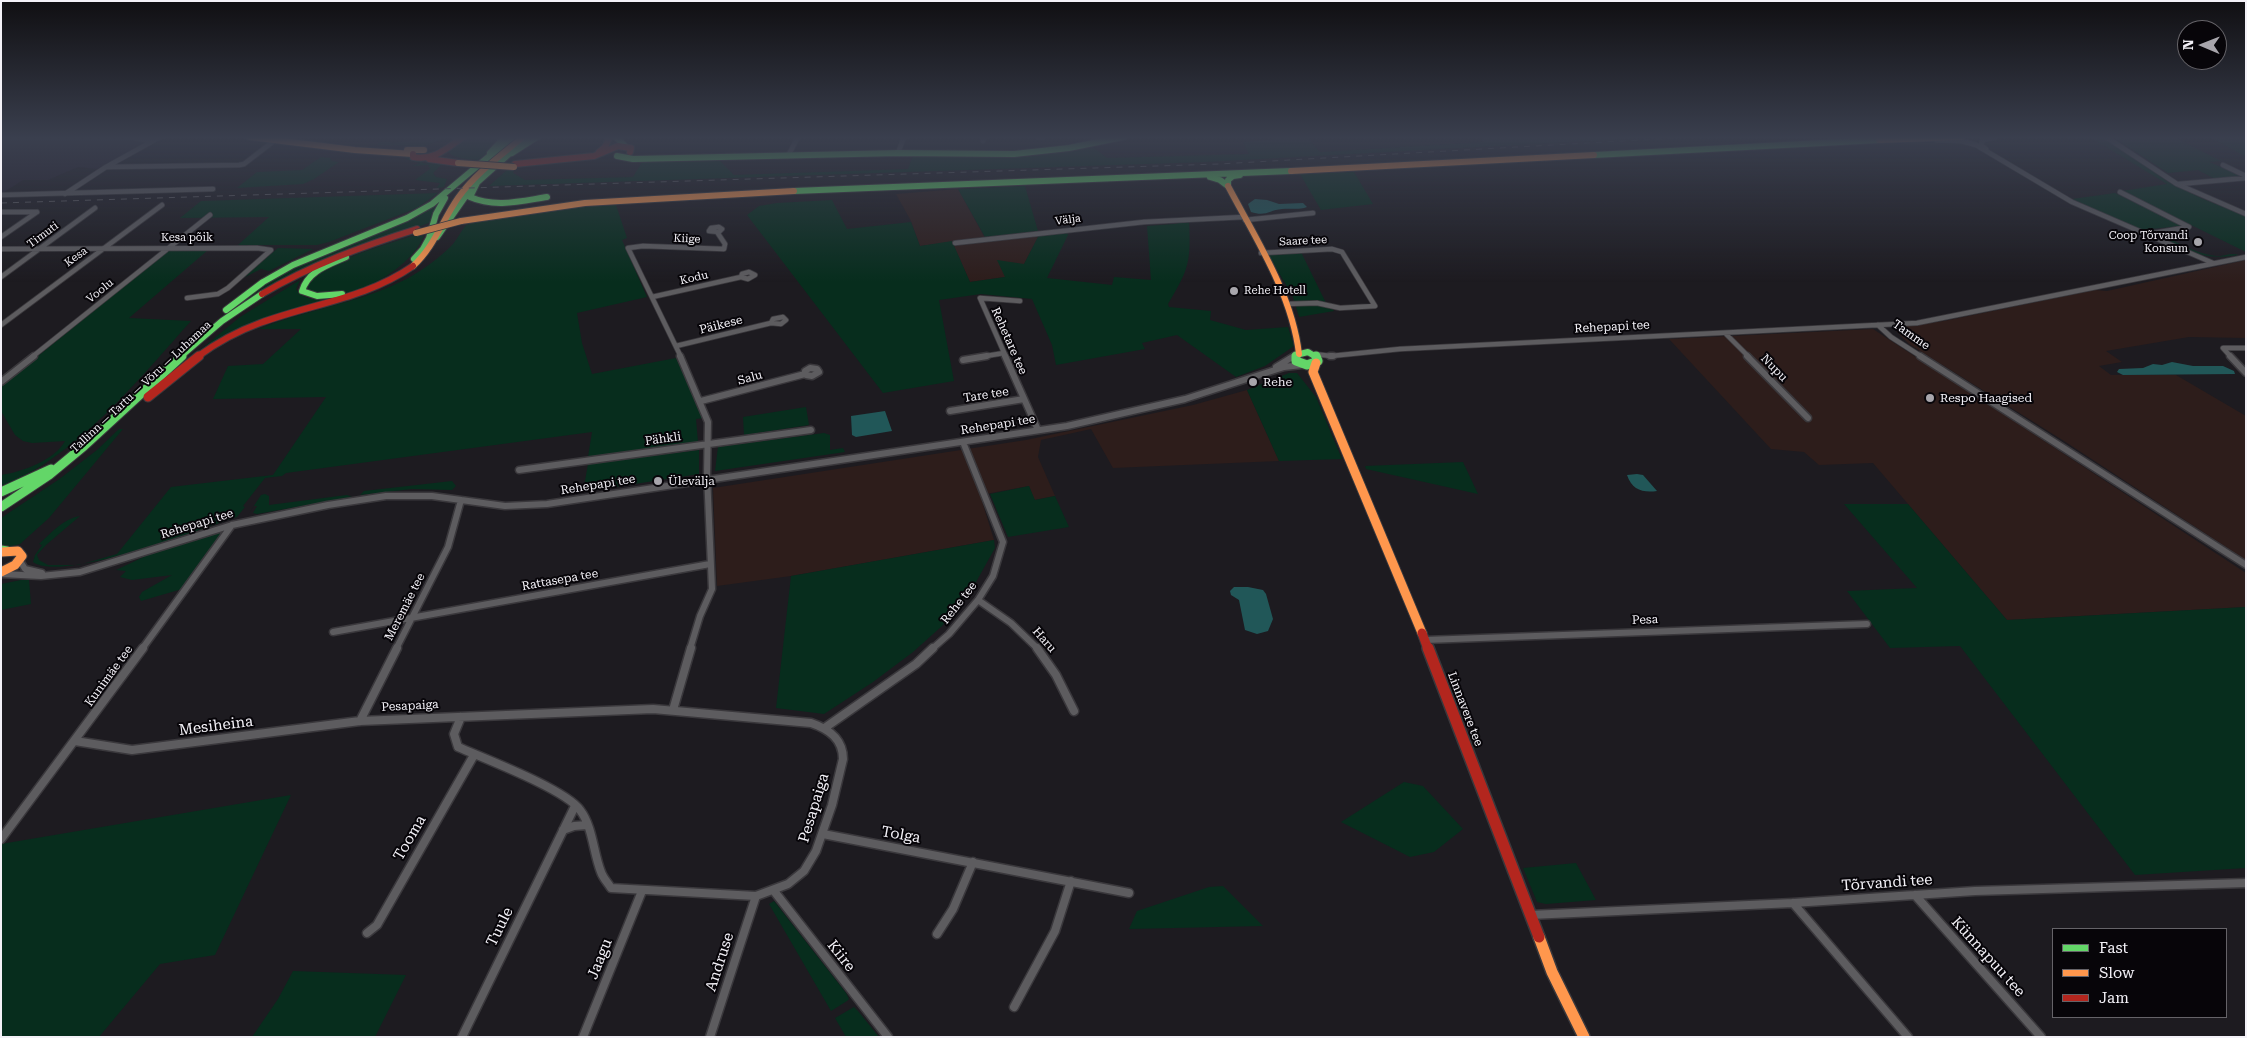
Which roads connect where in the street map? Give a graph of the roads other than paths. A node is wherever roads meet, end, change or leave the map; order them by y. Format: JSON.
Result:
{"nodes":[{"id":1,"x":78,"y":185,"type":"edge"},
{"id":2,"x":462,"y":185,"type":"edge"},
{"id":3,"x":464,"y":185,"type":"edge"},
{"id":4,"x":467,"y":185,"type":"edge"},
{"id":5,"x":469,"y":185,"type":"edge"},
{"id":6,"x":869,"y":185,"type":"edge"},
{"id":7,"x":923,"y":185,"type":"edge"},
{"id":8,"x":2045,"y":185,"type":"edge"},
{"id":9,"x":2180,"y":185,"type":"edge"},
{"id":10,"x":1228,"y":186,"type":"edge"},
{"id":11,"x":213,"y":189,"type":"dead end"},
{"id":12,"x":757,"y":190,"type":"junction"},
{"id":13,"x":2120,"y":192,"type":"dead end"},
{"id":14,"x":65,"y":194,"type":"junction"},
{"id":15,"x":1,"y":195,"type":"edge"},
{"id":16,"x":575,"y":195,"type":"dead end"},
{"id":17,"x":556,"y":196,"type":"dead end"},
{"id":18,"x":162,"y":205,"type":"dead end"},
{"id":19,"x":95,"y":208,"type":"dead end"},
{"id":20,"x":1,"y":212,"type":"edge"},
{"id":21,"x":1314,"y":213,"type":"dead end"},
{"id":22,"x":2246,"y":214,"type":"edge"},
{"id":23,"x":210,"y":215,"type":"dead end"},
{"id":24,"x":461,"y":219,"type":"junction"},
{"id":25,"x":1244,"y":219,"type":"junction"},
{"id":26,"x":416,"y":231,"type":"junction"},
{"id":27,"x":718,"y":232,"type":"dead end"},
{"id":28,"x":2146,"y":234,"type":"junction"},
{"id":29,"x":1,"y":236,"type":"edge"},
{"id":30,"x":433,"y":238,"type":"junction"},
{"id":31,"x":955,"y":243,"type":"dead end"},
{"id":32,"x":167,"y":248,"type":"junction"},
{"id":33,"x":1,"y":249,"type":"edge"},
{"id":34,"x":40,"y":249,"type":"junction"},
{"id":35,"x":104,"y":249,"type":"junction"},
{"id":36,"x":1261,"y":253,"type":"junction"},
{"id":37,"x":346,"y":257,"type":"junction"},
{"id":38,"x":2246,"y":258,"type":"edge"},
{"id":39,"x":2214,"y":263,"type":"junction"},
{"id":40,"x":1,"y":277,"type":"edge"},
{"id":41,"x":741,"y":277,"type":"dead end"},
{"id":42,"x":652,"y":297,"type":"junction"},
{"id":43,"x":187,"y":298,"type":"dead end"},
{"id":44,"x":1020,"y":300,"type":"dead end"},
{"id":45,"x":1286,"y":304,"type":"junction"},
{"id":46,"x":771,"y":323,"type":"dead end"},
{"id":47,"x":1,"y":325,"type":"edge"},
{"id":48,"x":1878,"y":325,"type":"junction"},
{"id":49,"x":1297,"y":333,"type":"junction"},
{"id":50,"x":1724,"y":333,"type":"junction"},
{"id":51,"x":676,"y":346,"type":"junction"},
{"id":52,"x":2246,"y":348,"type":"edge"},
{"id":53,"x":1004,"y":353,"type":"junction"},
{"id":54,"x":1346,"y":354,"type":"junction"},
{"id":55,"x":1315,"y":358,"type":"junction"},
{"id":56,"x":963,"y":360,"type":"dead end"},
{"id":57,"x":1300,"y":361,"type":"junction"},
{"id":58,"x":166,"y":370,"type":"junction"},
{"id":59,"x":1268,"y":372,"type":"junction"},
{"id":60,"x":2246,"y":373,"type":"edge"},
{"id":61,"x":805,"y":374,"type":"dead end"},
{"id":62,"x":4,"y":377,"type":"edge"},
{"id":63,"x":1,"y":382,"type":"edge"},
{"id":64,"x":1321,"y":390,"type":"junction"},
{"id":65,"x":148,"y":397,"type":"junction"},
{"id":66,"x":1024,"y":399,"type":"junction"},
{"id":67,"x":701,"y":401,"type":"junction"},
{"id":68,"x":950,"y":411,"type":"dead end"},
{"id":69,"x":1808,"y":418,"type":"dead end"},
{"id":70,"x":811,"y":430,"type":"dead end"},
{"id":71,"x":1038,"y":430,"type":"junction"},
{"id":72,"x":90,"y":441,"type":"junction"},
{"id":73,"x":963,"y":442,"type":"junction"},
{"id":74,"x":707,"y":444,"type":"junction"},
{"id":75,"x":518,"y":470,"type":"dead end"},
{"id":76,"x":707,"y":480,"type":"junction"},
{"id":77,"x":1,"y":492,"type":"edge"},
{"id":78,"x":461,"y":500,"type":"junction"},
{"id":79,"x":1,"y":506,"type":"edge"},
{"id":80,"x":1,"y":513,"type":"edge"},
{"id":81,"x":232,"y":525,"type":"junction"},
{"id":82,"x":3,"y":551,"type":"edge"},
{"id":83,"x":20,"y":561,"type":"junction"},
{"id":84,"x":710,"y":564,"type":"junction"},
{"id":85,"x":2246,"y":566,"type":"edge"},
{"id":86,"x":1,"y":573,"type":"edge"},
{"id":87,"x":50,"y":575,"type":"junction"},
{"id":88,"x":978,"y":600,"type":"junction"},
{"id":89,"x":414,"y":616,"type":"junction"},
{"id":90,"x":1867,"y":624,"type":"dead end"},
{"id":91,"x":333,"y":632,"type":"dead end"},
{"id":92,"x":1425,"y":640,"type":"junction"},
{"id":93,"x":673,"y":710,"type":"junction"},
{"id":94,"x":1074,"y":711,"type":"dead end"},
{"id":95,"x":461,"y":717,"type":"junction"},
{"id":96,"x":360,"y":721,"type":"junction"},
{"id":97,"x":826,"y":727,"type":"junction"},
{"id":98,"x":75,"y":741,"type":"junction"},
{"id":99,"x":474,"y":755,"type":"junction"},
{"id":100,"x":575,"y":806,"type":"junction"},
{"id":101,"x":588,"y":825,"type":"junction"},
{"id":102,"x":564,"y":830,"type":"junction"},
{"id":103,"x":823,"y":834,"type":"junction"},
{"id":104,"x":1,"y":840,"type":"edge"},
{"id":105,"x":973,"y":862,"type":"junction"},
{"id":106,"x":1071,"y":882,"type":"junction"},
{"id":107,"x":2246,"y":883,"type":"edge"},
{"id":108,"x":642,"y":891,"type":"junction"},
{"id":109,"x":774,"y":891,"type":"junction"},
{"id":110,"x":1129,"y":893,"type":"dead end"},
{"id":111,"x":1914,"y":895,"type":"junction"},
{"id":112,"x":756,"y":896,"type":"junction"},
{"id":113,"x":1793,"y":903,"type":"junction"},
{"id":114,"x":1530,"y":915,"type":"junction"},
{"id":115,"x":367,"y":933,"type":"dead end"},
{"id":116,"x":937,"y":934,"type":"dead end"},
{"id":117,"x":1014,"y":1007,"type":"dead end"},
{"id":118,"x":462,"y":1037,"type":"edge"},
{"id":119,"x":583,"y":1037,"type":"edge"},
{"id":120,"x":710,"y":1037,"type":"edge"},
{"id":121,"x":888,"y":1037,"type":"edge"},
{"id":122,"x":1584,"y":1037,"type":"edge"},
{"id":123,"x":1908,"y":1037,"type":"edge"},
{"id":124,"x":2041,"y":1037,"type":"edge"}],
"edges":[{"from":1,"to":14,"type":"street"},
{"from":2,"to":58,"type":"main road"},
{"from":3,"to":30,"type":"main road"},
{"from":4,"to":30,"type":"main road"},
{"from":5,"to":17,"type":"main road"},
{"from":6,"to":12,"type":"main road","name":"Tallinn — Tartu — Võru — Luhamaa"},
{"from":7,"to":24,"type":"main road","name":"Tallinn — Tartu — Võru — Luhamaa"},
{"from":8,"to":28,"type":"street"},
{"from":9,"to":22,"type":"street"},
{"from":10,"to":25,"type":"main road"},
{"from":11,"to":14,"type":"street"},
{"from":12,"to":16,"type":"main road"},
{"from":12,"to":24,"type":"main road","name":"Tallinn — Tartu — Võru — Luhamaa"},
{"from":13,"to":28,"type":"street"},
{"from":14,"to":15,"type":"street"},
{"from":18,"to":35,"type":"street","name":"Kesa"},
{"from":19,"to":34,"type":"street","name":"Timuti"},
{"from":20,"to":29,"type":"street"},
{"from":21,"to":25,"type":"street","name":"Välja"},
{"from":23,"to":32,"type":"street","name":"Voolu"},
{"from":24,"to":26,"type":"main road","name":"Tallinn — Tartu — Võru — Luhamaa","bridge":true},
{"from":25,"to":31,"type":"street","name":"Välja"},
{"from":25,"to":36,"type":"main road"},
{"from":26,"to":37,"type":"main road","name":"Tallinn — Tartu — Võru — Luhamaa"},
{"from":26,"to":58,"type":"main road","name":"Tallinn — Tartu — Võru — Luhamaa"},
{"from":27,"to":42,"type":"street","name":"Kiige"},
{"from":28,"to":39,"type":"street"},
{"from":30,"to":37,"type":"main road"},
{"from":30,"to":65,"type":"main road"},
{"from":32,"to":35,"type":"street","name":"Kesa põik"},
{"from":32,"to":43,"type":"street","name":"Kesa põik"},
{"from":32,"to":62,"type":"street","name":"Voolu"},
{"from":33,"to":34,"type":"street","name":"Kesa põik"},
{"from":34,"to":35,"type":"street","name":"Kesa põik"},
{"from":34,"to":40,"type":"street","name":"Timuti"},
{"from":35,"to":47,"type":"street","name":"Kesa"},
{"from":36,"to":45,"type":"main road"},
{"from":36,"to":45,"type":"street","name":"Saare tee"},
{"from":37,"to":65,"type":"main road","name":"Tallinn — Tartu — Võru — Luhamaa"},
{"from":38,"to":39,"type":"street","name":"Tamme"},
{"from":39,"to":48,"type":"street","name":"Tamme"},
{"from":41,"to":42,"type":"street","name":"Kodu"},
{"from":42,"to":51,"type":"street"},
{"from":44,"to":53,"type":"street","name":"Rehetare tee"},
{"from":45,"to":49,"type":"main road"},
{"from":46,"to":51,"type":"street","name":"Päikese"},
{"from":48,"to":50,"type":"street","name":"Rehepapi tee"},
{"from":48,"to":85,"type":"street","name":"Tamme"},
{"from":49,"to":55,"type":"main road"},
{"from":49,"to":57,"type":"main road"},
{"from":50,"to":54,"type":"street","name":"Rehepapi tee"},
{"from":50,"to":69,"type":"street","name":"Nupu"},
{"from":51,"to":67,"type":"street"},
{"from":52,"to":60,"type":"street"},
{"from":53,"to":56,"type":"street"},
{"from":53,"to":66,"type":"street","name":"Rehetare tee"},
{"from":54,"to":55,"type":"street","name":"Rehepapi tee"},
{"from":54,"to":55,"type":"street","name":"Rehepapi tee"},
{"from":55,"to":57,"type":"main road"},
{"from":55,"to":64,"type":"main road","name":"Linnavere tee"},
{"from":57,"to":59,"type":"street","name":"Rehepapi tee"},
{"from":57,"to":59,"type":"street","name":"Rehepapi tee"},
{"from":57,"to":64,"type":"main road","name":"Linnavere tee"},
{"from":58,"to":72,"type":"main road","name":"Tallinn — Tartu — Võru — Luhamaa"},
{"from":59,"to":71,"type":"street","name":"Rehepapi tee"},
{"from":61,"to":67,"type":"street","name":"Salu"},
{"from":62,"to":63,"type":"street","name":"Voolu"},
{"from":64,"to":92,"type":"main road","name":"Linnavere tee"},
{"from":65,"to":80,"type":"main road","name":"Tallinn — Tartu — Võru — Luhamaa"},
{"from":66,"to":68,"type":"street","name":"Tare tee"},
{"from":66,"to":71,"type":"street","name":"Rehetare tee"},
{"from":67,"to":74,"type":"street"},
{"from":70,"to":74,"type":"street","name":"Pähkli"},
{"from":71,"to":73,"type":"street","name":"Rehepapi tee"},
{"from":72,"to":77,"type":"main road"},
{"from":72,"to":79,"type":"main road","name":"Tallinn — Tartu — Võru — Luhamaa"},
{"from":73,"to":76,"type":"street","name":"Rehepapi tee"},
{"from":73,"to":88,"type":"street","name":"Rehe tee"},
{"from":74,"to":75,"type":"street","name":"Pähkli"},
{"from":74,"to":76,"type":"street"},
{"from":76,"to":78,"type":"street","name":"Rehepapi tee"},
{"from":76,"to":84,"type":"street"},
{"from":78,"to":81,"type":"street","name":"Rehepapi tee"},
{"from":78,"to":89,"type":"street","name":"Meremäe tee"},
{"from":81,"to":87,"type":"street","name":"Rehepapi tee"},
{"from":81,"to":98,"type":"street","name":"Kunimäe tee"},
{"from":82,"to":83,"type":"main road"},
{"from":83,"to":86,"type":"main road"},
{"from":83,"to":87,"type":"street","name":"Rehepapi tee"},
{"from":84,"to":89,"type":"street","name":"Rattasepa tee"},
{"from":84,"to":93,"type":"street"},
{"from":86,"to":87,"type":"street","name":"Rehepapi tee"},
{"from":88,"to":94,"type":"street","name":"Haru"},
{"from":88,"to":97,"type":"street","name":"Rehe tee"},
{"from":89,"to":91,"type":"street","name":"Rattasepa tee"},
{"from":89,"to":96,"type":"street","name":"Meremäe tee"},
{"from":90,"to":92,"type":"street","name":"Pesa"},
{"from":92,"to":114,"type":"main road","name":"Linnavere tee"},
{"from":93,"to":95,"type":"street","name":"Pesapaiga"},
{"from":93,"to":97,"type":"street","name":"Pesapaiga"},
{"from":95,"to":96,"type":"street","name":"Pesapaiga"},
{"from":95,"to":99,"type":"street","name":"Pesapaiga"},
{"from":96,"to":98,"type":"street","name":"Mesiheina"},
{"from":97,"to":103,"type":"street","name":"Pesapaiga"},
{"from":98,"to":104,"type":"street","name":"Kunimäe tee"},
{"from":99,"to":100,"type":"street","name":"Pesapaiga"},
{"from":99,"to":115,"type":"street","name":"Tooma"},
{"from":100,"to":101,"type":"street","name":"Pesapaiga"},
{"from":100,"to":102,"type":"street","name":"Tuule"},
{"from":101,"to":102,"type":"street"},
{"from":101,"to":108,"type":"street","name":"Pesapaiga"},
{"from":102,"to":118,"type":"street","name":"Tuule"},
{"from":103,"to":105,"type":"street","name":"Tolga"},
{"from":103,"to":109,"type":"street","name":"Pesapaiga"},
{"from":105,"to":106,"type":"street","name":"Tolga"},
{"from":105,"to":116,"type":"street"},
{"from":106,"to":110,"type":"street","name":"Tolga"},
{"from":106,"to":117,"type":"street"},
{"from":107,"to":111,"type":"street","name":"Tõrvandi tee"},
{"from":108,"to":112,"type":"street","name":"Pesapaiga"},
{"from":108,"to":119,"type":"street","name":"Jaagu"},
{"from":109,"to":112,"type":"street","name":"Pesapaiga"},
{"from":109,"to":121,"type":"street","name":"Kiire"},
{"from":111,"to":113,"type":"street","name":"Tõrvandi tee"},
{"from":111,"to":124,"type":"street","name":"Künnapuu tee"},
{"from":112,"to":120,"type":"street","name":"Andruse"},
{"from":113,"to":114,"type":"street","name":"Tõrvandi tee"},
{"from":113,"to":123,"type":"street"},
{"from":114,"to":122,"type":"main road","name":"Linnavere tee"}]}
